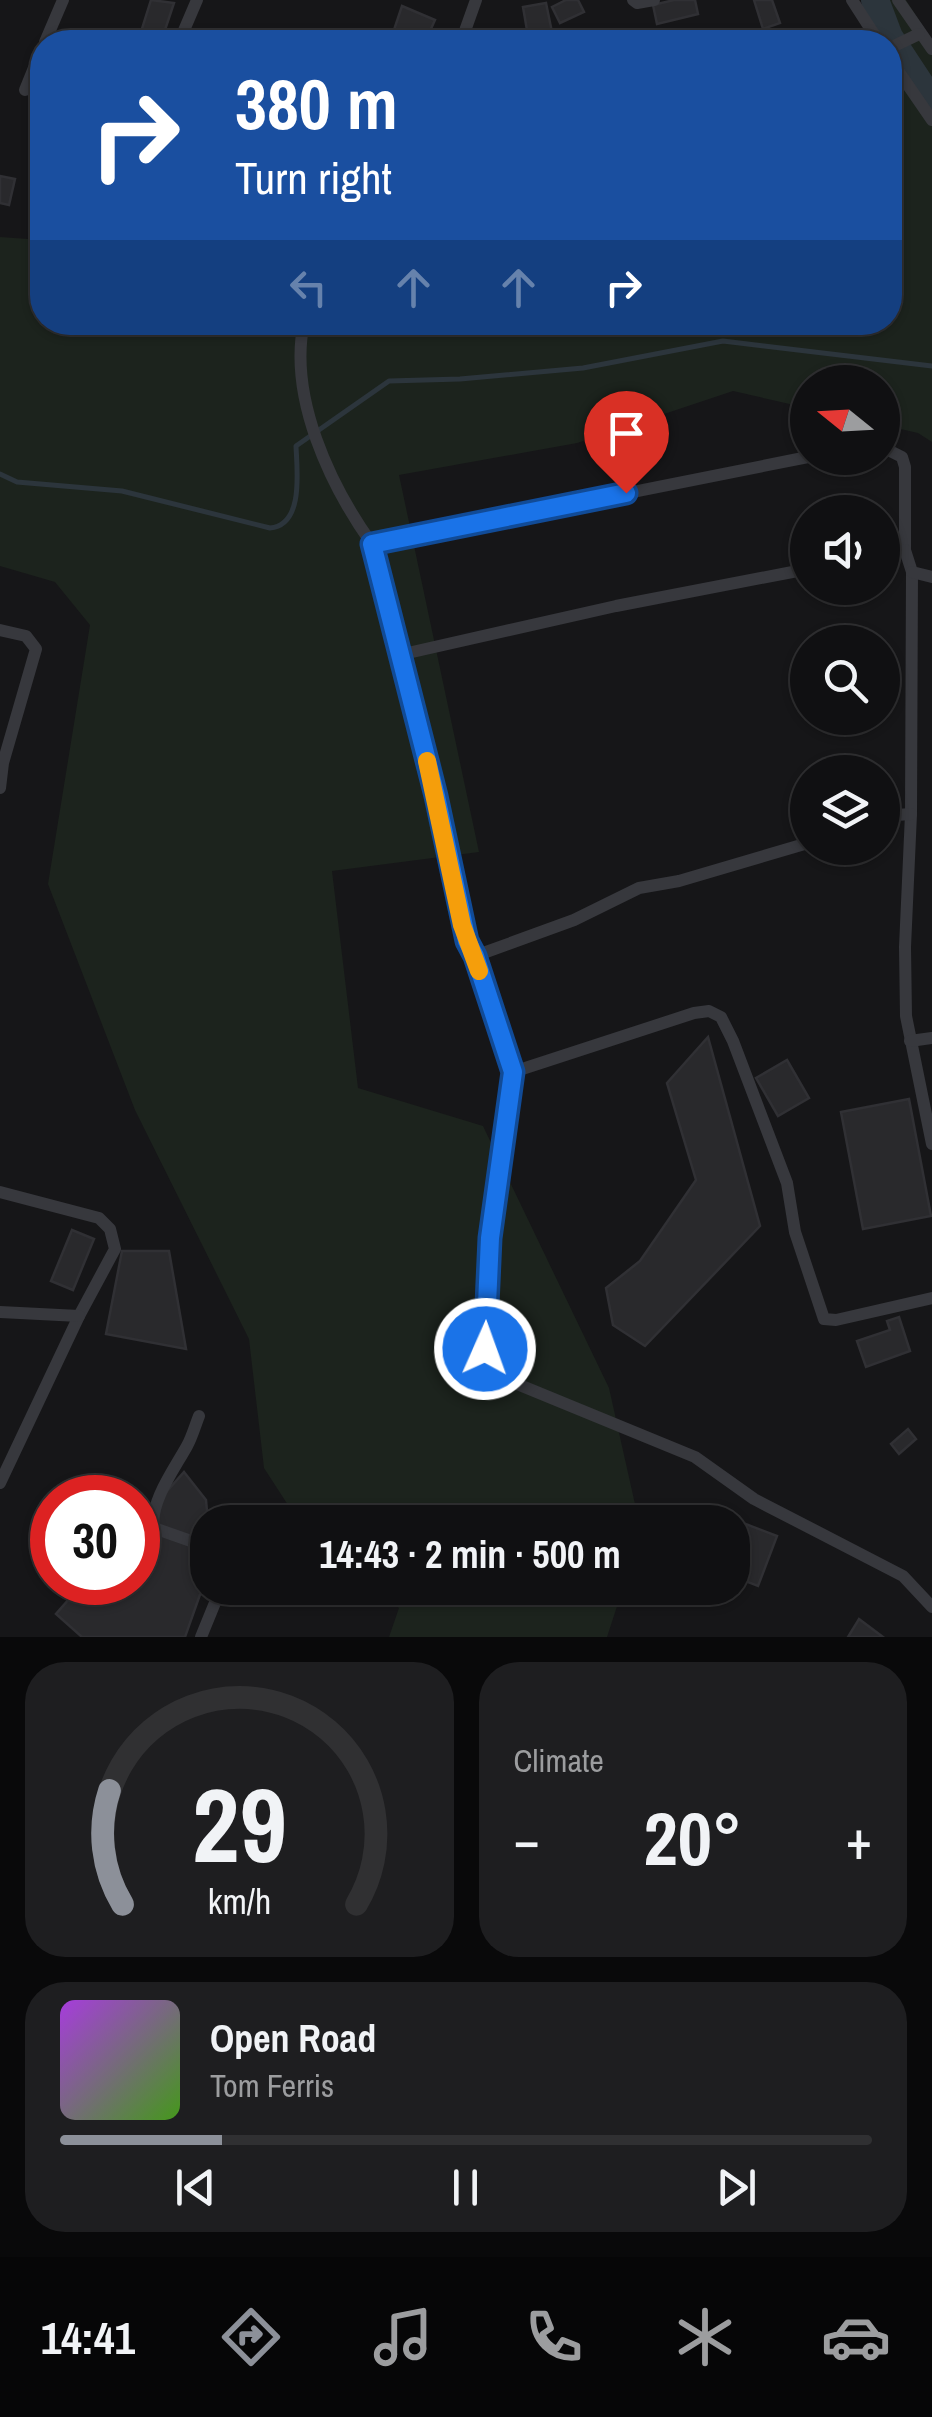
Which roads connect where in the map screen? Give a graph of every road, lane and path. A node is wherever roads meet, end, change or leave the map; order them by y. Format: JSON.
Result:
{"nodes":[{"id":1,"x":63,"y":0,"type":"edge"},
{"id":2,"x":196,"y":0,"type":"edge"},
{"id":3,"x":476,"y":0,"type":"edge"},
{"id":4,"x":633,"y":0,"type":"edge"},
{"id":5,"x":654,"y":0,"type":"edge"},
{"id":6,"x":852,"y":0,"type":"edge"},
{"id":7,"x":898,"y":0,"type":"edge"},
{"id":8,"x":50,"y":30,"type":"edge"},
{"id":9,"x":184,"y":30,"type":"edge"},
{"id":10,"x":465,"y":30,"type":"edge"},
{"id":11,"x":871,"y":30,"type":"edge"},
{"id":12,"x":920,"y":34,"type":"junction"},
{"id":13,"x":902,"y":42,"type":"edge"},
{"id":14,"x":932,"y":49,"type":"edge"},
{"id":15,"x":902,"y":76,"type":"edge"},
{"id":16,"x":30,"y":78,"type":"edge"},
{"id":17,"x":25,"y":90,"type":"dead end"},
{"id":18,"x":932,"y":120,"type":"edge"},
{"id":19,"x":302,"y":335,"type":"edge"},
{"id":20,"x":900,"y":456,"type":"edge"},
{"id":21,"x":790,"y":461,"type":"edge"},
{"id":22,"x":372,"y":544,"type":"junction"},
{"id":23,"x":906,"y":550,"type":"junction"},
{"id":24,"x":900,"y":551,"type":"edge"},
{"id":25,"x":790,"y":572,"type":"edge"},
{"id":26,"x":912,"y":572,"type":"junction"},
{"id":27,"x":932,"y":577,"type":"edge"},
{"id":28,"x":0,"y":630,"type":"edge"},
{"id":29,"x":399,"y":656,"type":"junction"},
{"id":30,"x":1,"y":762,"type":"edge"},
{"id":31,"x":0,"y":788,"type":"edge"},
{"id":32,"x":911,"y":814,"type":"junction"},
{"id":33,"x":900,"y":815,"type":"edge"},
{"id":34,"x":790,"y":848,"type":"edge"},
{"id":35,"x":475,"y":956,"type":"junction"},
{"id":36,"x":932,"y":1038,"type":"edge"},
{"id":37,"x":910,"y":1041,"type":"junction"},
{"id":38,"x":513,"y":1072,"type":"junction"},
{"id":39,"x":932,"y":1144,"type":"edge"},
{"id":40,"x":0,"y":1192,"type":"edge"},
{"id":41,"x":932,"y":1298,"type":"edge"},
{"id":42,"x":0,"y":1312,"type":"edge"},
{"id":43,"x":79,"y":1316,"type":"junction"},
{"id":44,"x":199,"y":1416,"type":"dead end"},
{"id":45,"x":0,"y":1483,"type":"edge"},
{"id":46,"x":190,"y":1541,"type":"edge"},
{"id":47,"x":214,"y":1605,"type":"edge"},
{"id":48,"x":932,"y":1608,"type":"edge"},
{"id":49,"x":201,"y":1637,"type":"edge"}],
"edges":[{"from":1,"to":8,"type":"street"},
{"from":2,"to":9,"type":"street"},
{"from":3,"to":10,"type":"street"},
{"from":4,"to":5,"type":"street"},
{"from":6,"to":11,"type":"street"},
{"from":7,"to":12,"type":"street"},
{"from":12,"to":13,"type":"street"},
{"from":12,"to":14,"type":"street"},
{"from":15,"to":18,"type":"street"},
{"from":16,"to":17,"type":"street"},
{"from":19,"to":22,"type":"street"},
{"from":20,"to":23,"type":"street"},
{"from":21,"to":22,"type":"street"},
{"from":22,"to":29,"type":"street"},
{"from":23,"to":24,"type":"street"},
{"from":23,"to":26,"type":"street"},
{"from":25,"to":29,"type":"street"},
{"from":26,"to":27,"type":"street"},
{"from":26,"to":32,"type":"street"},
{"from":28,"to":30,"type":"street"},
{"from":29,"to":35,"type":"street"},
{"from":30,"to":31,"type":"street"},
{"from":32,"to":33,"type":"street"},
{"from":32,"to":37,"type":"street"},
{"from":34,"to":35,"type":"street"},
{"from":35,"to":38,"type":"street"},
{"from":36,"to":37,"type":"street"},
{"from":37,"to":39,"type":"street"},
{"from":38,"to":41,"type":"street"},
{"from":38,"to":48,"type":"street"},
{"from":40,"to":43,"type":"street"},
{"from":42,"to":43,"type":"street"},
{"from":43,"to":45,"type":"street"},
{"from":44,"to":46,"type":"street"},
{"from":47,"to":49,"type":"street"}]}
